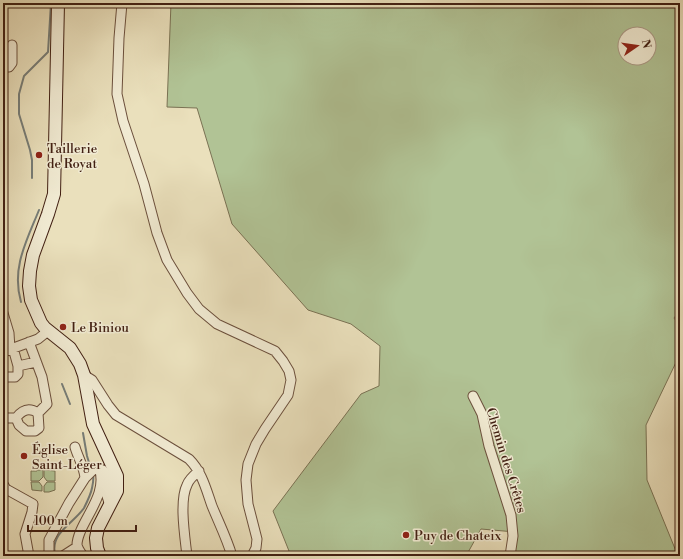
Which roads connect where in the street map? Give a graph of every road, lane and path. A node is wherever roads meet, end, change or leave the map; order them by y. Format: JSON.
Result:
{"nodes":[{"id":1,"x":58,"y":3,"type":"edge"},
{"id":2,"x":122,"y":3,"type":"edge"},
{"id":3,"x":12,"y":45,"type":"dead end"},
{"id":4,"x":3,"y":66,"type":"edge"},
{"id":5,"x":3,"y":313,"type":"edge"},
{"id":6,"x":48,"y":331,"type":"junction"},
{"id":7,"x":29,"y":342,"type":"junction"},
{"id":8,"x":9,"y":350,"type":"edge"},
{"id":9,"x":36,"y":362,"type":"junction"},
{"id":10,"x":18,"y":366,"type":"junction"},
{"id":11,"x":84,"y":375,"type":"junction"},
{"id":12,"x":3,"y":377,"type":"edge"},
{"id":13,"x":473,"y":396,"type":"dead end"},
{"id":14,"x":38,"y":413,"type":"junction"},
{"id":15,"x":3,"y":418,"type":"edge"},
{"id":16,"x":16,"y":418,"type":"junction"},
{"id":17,"x":75,"y":447,"type":"dead end"},
{"id":18,"x":199,"y":471,"type":"junction"},
{"id":19,"x":92,"y":472,"type":"junction"},
{"id":20,"x":3,"y":484,"type":"edge"},
{"id":21,"x":110,"y":506,"type":"junction"},
{"id":22,"x":77,"y":547,"type":"junction"},
{"id":23,"x":29,"y":556,"type":"edge"},
{"id":24,"x":49,"y":556,"type":"edge"},
{"id":25,"x":63,"y":556,"type":"edge"},
{"id":26,"x":83,"y":556,"type":"edge"},
{"id":27,"x":100,"y":556,"type":"edge"},
{"id":28,"x":187,"y":556,"type":"edge"},
{"id":29,"x":232,"y":556,"type":"edge"},
{"id":30,"x":252,"y":556,"type":"edge"},
{"id":31,"x":510,"y":556,"type":"edge"}],
"edges":[{"from":1,"to":6,"type":"main road"},
{"from":2,"to":30,"type":"street"},
{"from":3,"to":4,"type":"street"},
{"from":5,"to":8,"type":"street"},
{"from":6,"to":7,"type":"street"},
{"from":6,"to":11,"type":"main road"},
{"from":7,"to":8,"type":"street"},
{"from":7,"to":9,"type":"street"},
{"from":8,"to":10,"type":"street"},
{"from":9,"to":10,"type":"street"},
{"from":9,"to":14,"type":"street"},
{"from":10,"to":12,"type":"street"},
{"from":11,"to":18,"type":"street"},
{"from":11,"to":21,"type":"main road"},
{"from":13,"to":31,"type":"street","name":"Chemin des Crêtes"},
{"from":14,"to":16,"type":"street"},
{"from":14,"to":16,"type":"street"},
{"from":15,"to":16,"type":"street"},
{"from":17,"to":19,"type":"street"},
{"from":18,"to":28,"type":"street"},
{"from":18,"to":29,"type":"street"},
{"from":19,"to":21,"type":"street"},
{"from":19,"to":22,"type":"street"},
{"from":19,"to":24,"type":"street"},
{"from":20,"to":23,"type":"street"},
{"from":21,"to":27,"type":"main road"},
{"from":22,"to":25,"type":"street"},
{"from":22,"to":26,"type":"street"}]}
